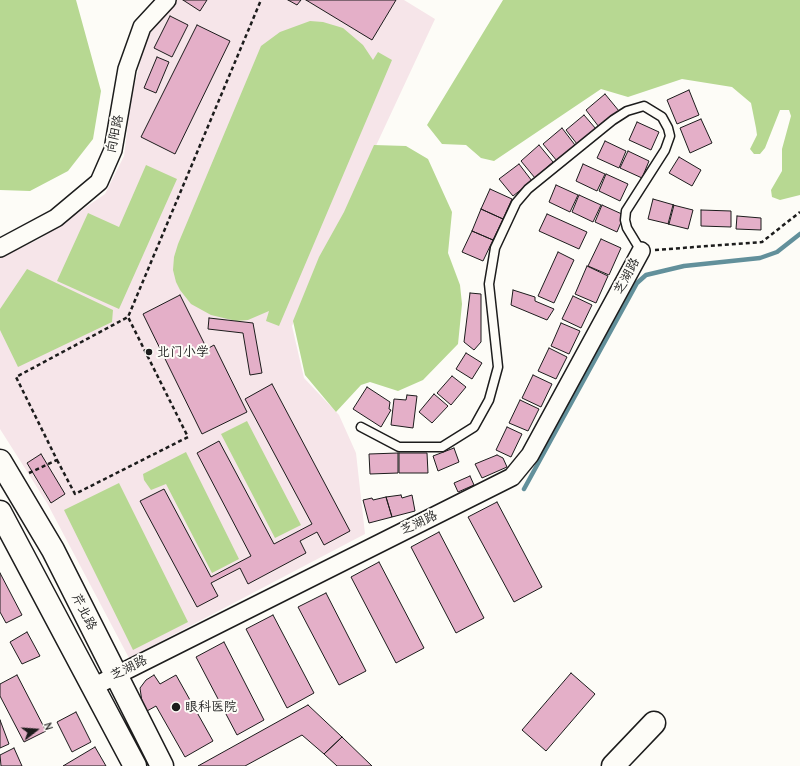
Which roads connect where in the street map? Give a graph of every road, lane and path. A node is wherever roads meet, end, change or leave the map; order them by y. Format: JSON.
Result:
{"nodes":[{"id":1,"x":167,"y":0,"type":"edge"},
{"id":2,"x":261,"y":0,"type":"edge"},
{"id":3,"x":800,"y":212,"type":"edge"},
{"id":4,"x":0,"y":248,"type":"edge"},
{"id":5,"x":641,"y":251,"type":"junction"},
{"id":6,"x":128,"y":317,"type":"junction"},
{"id":7,"x":361,"y":427,"type":"dead end"},
{"id":8,"x":57,"y":460,"type":"junction"},
{"id":9,"x":0,"y":461,"type":"edge"},
{"id":10,"x":13,"y":480,"type":"junction"},
{"id":11,"x":0,"y":512,"type":"edge"},
{"id":12,"x":115,"y":674,"type":"junction"},
{"id":13,"x":93,"y":687,"type":"junction"},
{"id":14,"x":654,"y":723,"type":"dead end"},
{"id":15,"x":135,"y":766,"type":"edge"},
{"id":16,"x":162,"y":766,"type":"edge"},
{"id":17,"x":613,"y":766,"type":"edge"}],
"edges":[{"from":1,"to":4,"type":"street","name":"向阳路"},
{"from":2,"to":6,"type":"path"},
{"from":3,"to":5,"type":"path"},
{"from":5,"to":7,"type":"lane"},
{"from":5,"to":12,"type":"street","name":"芝湖路"},
{"from":6,"to":8,"type":"path"},
{"from":6,"to":8,"type":"path"},
{"from":8,"to":10,"type":"path"},
{"from":9,"to":10,"type":"main road","name":"芹北路"},
{"from":10,"to":12,"type":"main road","name":"芹北路"},
{"from":11,"to":13,"type":"main road","name":"芹北路"},
{"from":12,"to":13,"type":"street","name":"芝湖路"},
{"from":12,"to":16,"type":"main road","name":"芹北路"},
{"from":13,"to":15,"type":"main road","name":"芹北路"},
{"from":14,"to":17,"type":"main road"}]}
